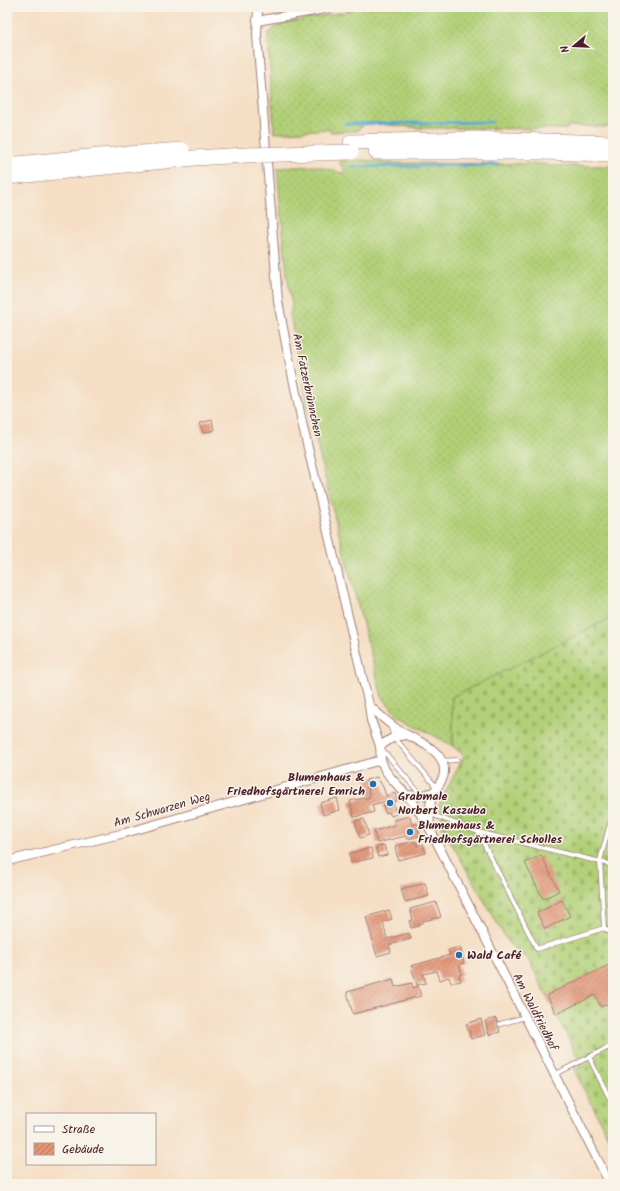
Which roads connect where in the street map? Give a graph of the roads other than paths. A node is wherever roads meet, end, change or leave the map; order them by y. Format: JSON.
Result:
{"nodes":[{"id":1,"x":258,"y":7,"type":"edge"},
{"id":2,"x":336,"y":7,"type":"edge"},
{"id":3,"x":257,"y":21,"type":"junction"},
{"id":4,"x":613,"y":143,"type":"edge"},
{"id":5,"x":351,"y":147,"type":"junction"},
{"id":6,"x":613,"y":154,"type":"edge"},
{"id":7,"x":7,"y":165,"type":"edge"},
{"id":8,"x":7,"y":177,"type":"edge"},
{"id":9,"x":369,"y":705,"type":"junction"},
{"id":10,"x":389,"y":723,"type":"junction"},
{"id":11,"x":407,"y":735,"type":"junction"},
{"id":12,"x":394,"y":737,"type":"junction"},
{"id":13,"x":380,"y":746,"type":"junction"},
{"id":14,"x":381,"y":760,"type":"junction"},
{"id":15,"x":457,"y":760,"type":"dead end"},
{"id":16,"x":441,"y":761,"type":"junction"},
{"id":17,"x":435,"y":791,"type":"junction"},
{"id":18,"x":407,"y":795,"type":"junction"},
{"id":19,"x":422,"y":796,"type":"junction"},
{"id":20,"x":419,"y":810,"type":"junction"},
{"id":21,"x":430,"y":813,"type":"junction"},
{"id":22,"x":613,"y":818,"type":"edge"},
{"id":23,"x":430,"y":829,"type":"junction"},
{"id":24,"x":478,"y":832,"type":"junction"},
{"id":25,"x":7,"y":861,"type":"edge"},
{"id":26,"x":600,"y":861,"type":"junction"},
{"id":27,"x":613,"y":865,"type":"edge"},
{"id":28,"x":604,"y":928,"type":"junction"},
{"id":29,"x":613,"y":935,"type":"edge"},
{"id":30,"x":525,"y":1018,"type":"junction"},
{"id":31,"x":500,"y":1024,"type":"dead end"},
{"id":32,"x":613,"y":1044,"type":"edge"},
{"id":33,"x":589,"y":1057,"type":"junction"},
{"id":34,"x":554,"y":1075,"type":"junction"},
{"id":35,"x":613,"y":1105,"type":"edge"},
{"id":36,"x":610,"y":1184,"type":"edge"}],
"edges":[{"from":1,"to":3,"type":"street","name":"Am Fatzerbrünnchen"},
{"from":2,"to":3,"type":"street"},
{"from":3,"to":9,"type":"street","name":"Am Fatzerbrünnchen"},
{"from":4,"to":5,"type":"highway"},
{"from":5,"to":6,"type":"highway"},
{"from":5,"to":7,"type":"highway","bridge":true},
{"from":5,"to":8,"type":"highway","bridge":true},
{"from":9,"to":10,"type":"street"},
{"from":9,"to":13,"type":"street","name":"Am Fatzerbrünnchen"},
{"from":10,"to":11,"type":"street"},
{"from":10,"to":12,"type":"lane"},
{"from":11,"to":12,"type":"street"},
{"from":11,"to":16,"type":"street"},
{"from":12,"to":13,"type":"street"},
{"from":12,"to":17,"type":"lane"},
{"from":13,"to":14,"type":"street"},
{"from":13,"to":19,"type":"lane"},
{"from":14,"to":18,"type":"street"},
{"from":14,"to":25,"type":"street","name":"Am Schwarzen Weg"},
{"from":15,"to":16,"type":"lane"},
{"from":16,"to":17,"type":"street"},
{"from":17,"to":19,"type":"street"},
{"from":17,"to":21,"type":"street"},
{"from":18,"to":19,"type":"street"},
{"from":18,"to":20,"type":"street"},
{"from":20,"to":21,"type":"lane"},
{"from":20,"to":23,"type":"street"},
{"from":21,"to":23,"type":"street"},
{"from":21,"to":24,"type":"lane"},
{"from":22,"to":26,"type":"lane"},
{"from":23,"to":30,"type":"street","name":"Am Waldfriedhof"},
{"from":24,"to":26,"type":"lane"},
{"from":24,"to":28,"type":"lane"},
{"from":26,"to":27,"type":"lane"},
{"from":26,"to":28,"type":"lane"},
{"from":28,"to":29,"type":"lane"},
{"from":30,"to":31,"type":"lane"},
{"from":30,"to":34,"type":"street","name":"Am Waldfriedhof"},
{"from":32,"to":33,"type":"lane"},
{"from":33,"to":34,"type":"lane"},
{"from":33,"to":35,"type":"lane"},
{"from":34,"to":36,"type":"street","name":"Am Waldfriedhof"}]}
